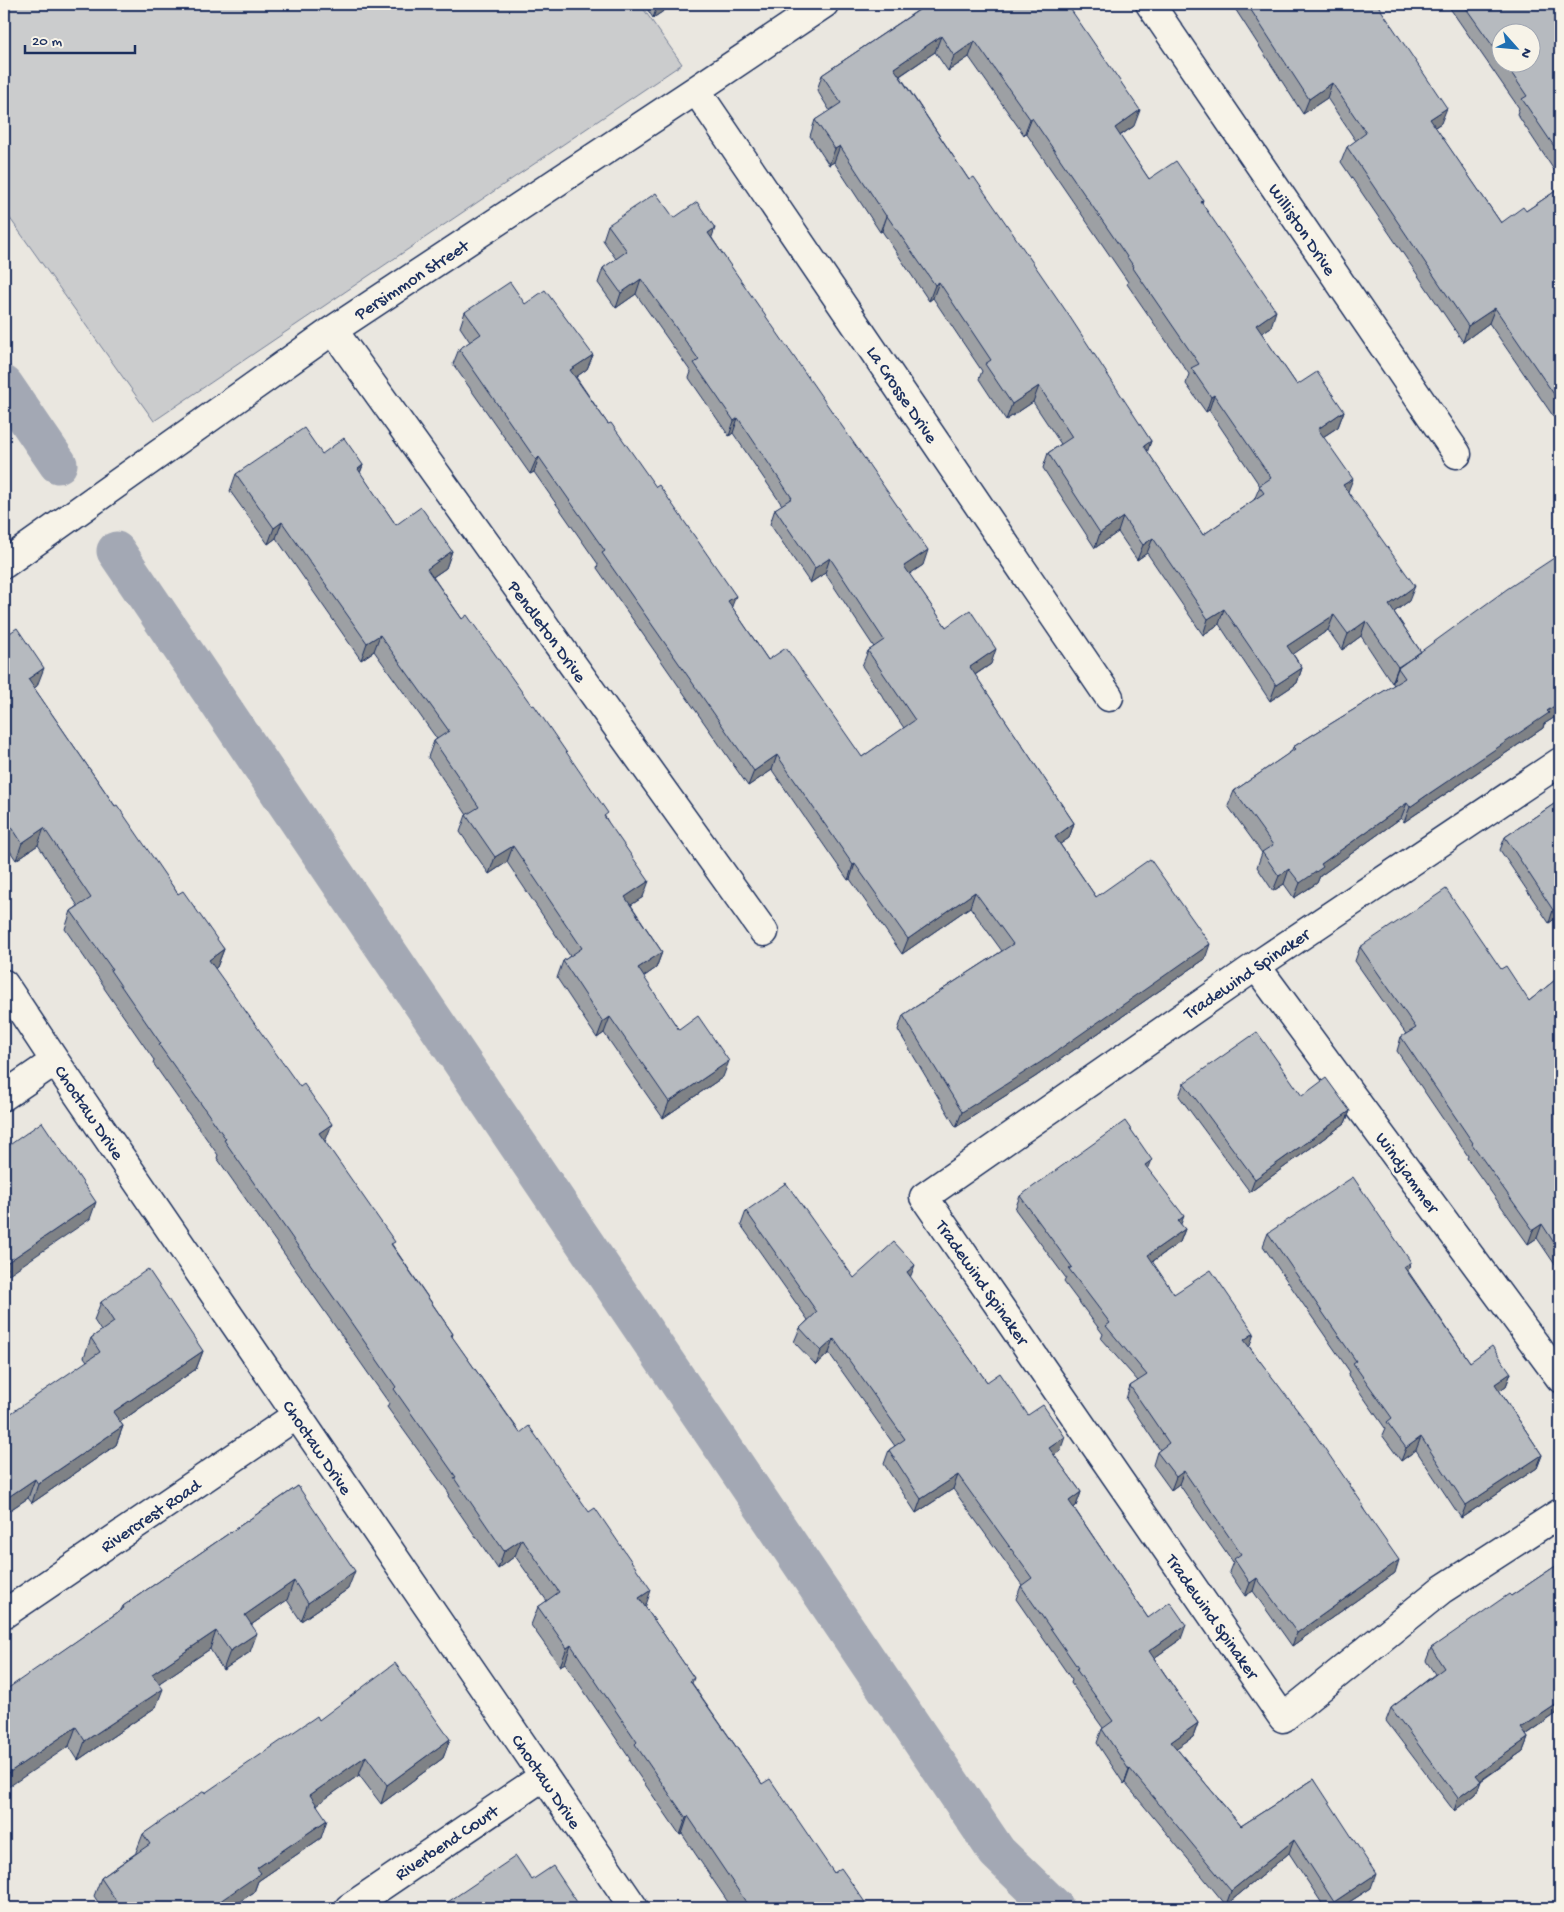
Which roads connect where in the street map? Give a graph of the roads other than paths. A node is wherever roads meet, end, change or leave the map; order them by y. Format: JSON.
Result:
{"nodes":[{"id":1,"x":824,"y":4,"type":"edge"},
{"id":2,"x":1150,"y":4,"type":"edge"},
{"id":3,"x":696,"y":90,"type":"junction"},
{"id":4,"x":333,"y":330,"type":"junction"},
{"id":5,"x":1457,"y":454,"type":"dead end"},
{"id":6,"x":4,"y":564,"type":"edge"},
{"id":7,"x":1109,"y":697,"type":"dead end"},
{"id":8,"x":1560,"y":762,"type":"edge"},
{"id":9,"x":764,"y":932,"type":"dead end"},
{"id":10,"x":1256,"y":966,"type":"junction"},
{"id":11,"x":4,"y":984,"type":"edge"},
{"id":12,"x":55,"y":1061,"type":"junction"},
{"id":13,"x":4,"y":1096,"type":"edge"},
{"id":14,"x":1560,"y":1378,"type":"edge"},
{"id":15,"x":297,"y":1415,"type":"junction"},
{"id":16,"x":1560,"y":1513,"type":"edge"},
{"id":17,"x":4,"y":1614,"type":"edge"},
{"id":18,"x":544,"y":1776,"type":"junction"},
{"id":19,"x":349,"y":1908,"type":"edge"},
{"id":20,"x":634,"y":1908,"type":"edge"}],
"edges":[{"from":1,"to":3,"type":"street","name":"Persimmon Street"},
{"from":2,"to":5,"type":"street","name":"Williston Drive"},
{"from":3,"to":4,"type":"street","name":"Persimmon Street"},
{"from":3,"to":7,"type":"street","name":"La Crosse Drive"},
{"from":4,"to":6,"type":"street","name":"Persimmon Street"},
{"from":4,"to":9,"type":"street","name":"Pendleton Drive"},
{"from":8,"to":10,"type":"street","name":"Tradewind Spinaker"},
{"from":10,"to":14,"type":"street","name":"Windjammer"},
{"from":10,"to":16,"type":"street","name":"Tradewind Spinaker"},
{"from":11,"to":12,"type":"street","name":"Choctaw Drive"},
{"from":12,"to":13,"type":"street"},
{"from":12,"to":15,"type":"street","name":"Choctaw Drive"},
{"from":15,"to":17,"type":"street","name":"Rivercrest Road"},
{"from":15,"to":18,"type":"street","name":"Choctaw Drive"},
{"from":18,"to":19,"type":"street","name":"Riverbend Court"},
{"from":18,"to":20,"type":"street","name":"Choctaw Drive"}]}
